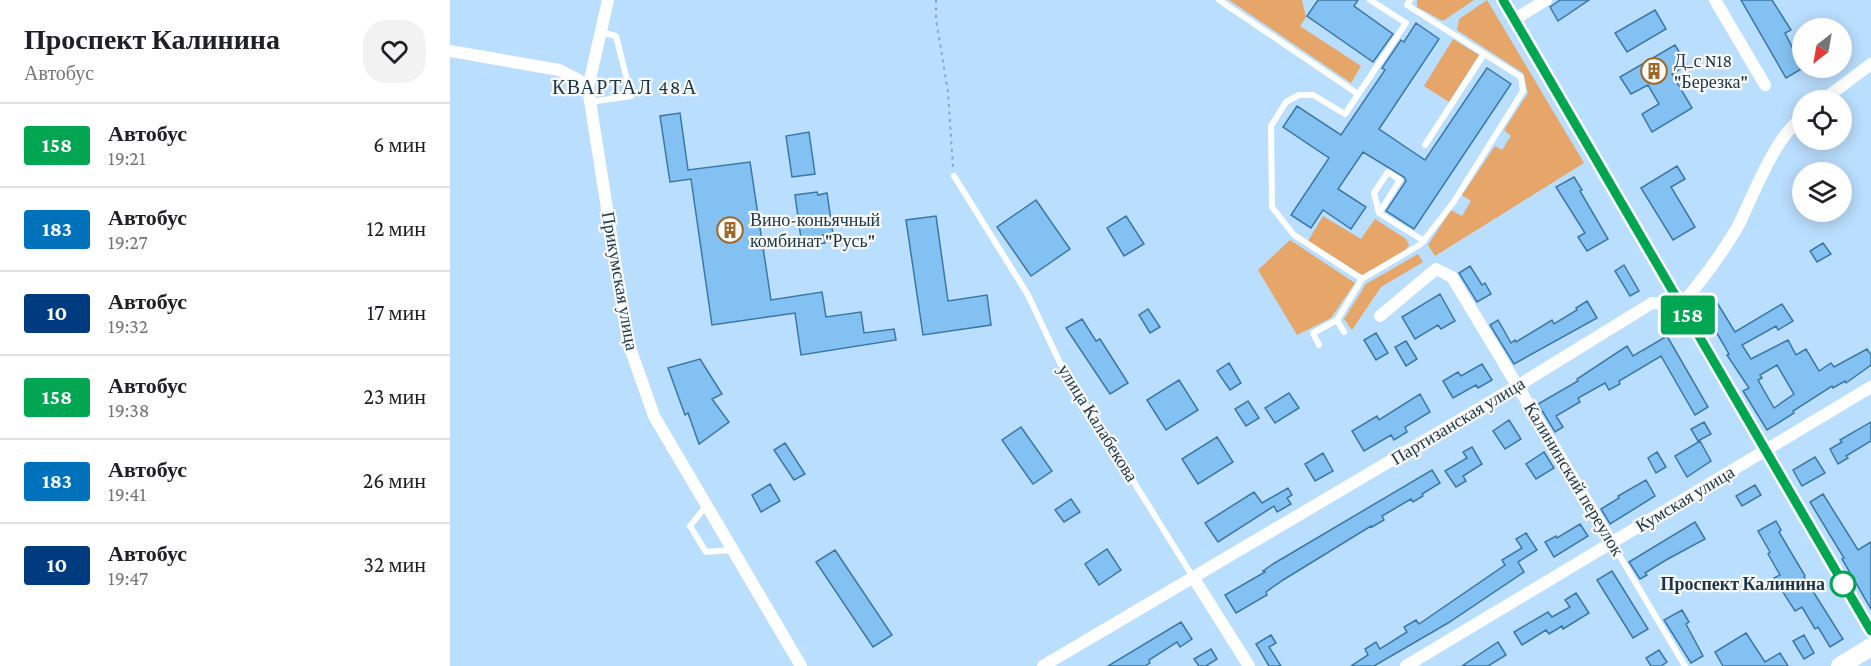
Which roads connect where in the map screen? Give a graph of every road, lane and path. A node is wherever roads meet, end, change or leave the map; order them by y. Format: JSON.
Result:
{"nodes":[{"id":1,"x":608,"y":0,"type":"edge"},
{"id":2,"x":936,"y":0,"type":"edge"},
{"id":3,"x":1219,"y":0,"type":"edge"},
{"id":4,"x":1370,"y":0,"type":"edge"},
{"id":5,"x":1410,"y":0,"type":"edge"},
{"id":6,"x":1503,"y":0,"type":"edge"},
{"id":7,"x":1546,"y":0,"type":"edge"},
{"id":8,"x":1715,"y":0,"type":"edge"},
{"id":9,"x":1416,"y":11,"type":"junction"},
{"id":10,"x":1515,"y":19,"type":"junction"},
{"id":11,"x":1406,"y":24,"type":"junction"},
{"id":12,"x":601,"y":32,"type":"junction"},
{"id":13,"x":450,"y":51,"type":"edge"},
{"id":14,"x":1484,"y":54,"type":"junction"},
{"id":15,"x":1871,"y":64,"type":"edge"},
{"id":16,"x":1765,"y":85,"type":"dead end"},
{"id":17,"x":588,"y":88,"type":"junction"},
{"id":18,"x":1836,"y":90,"type":"edge"},
{"id":19,"x":1358,"y":94,"type":"junction"},
{"id":20,"x":590,"y":102,"type":"junction"},
{"id":21,"x":1792,"y":126,"type":"edge"},
{"id":22,"x":1425,"y":145,"type":"dead end"},
{"id":23,"x":954,"y":176,"type":"joint"},
{"id":24,"x":1379,"y":213,"type":"junction"},
{"id":25,"x":1424,"y":241,"type":"junction"},
{"id":26,"x":1362,"y":279,"type":"junction"},
{"id":27,"x":1682,"y":304,"type":"junction"},
{"id":28,"x":1380,"y":316,"type":"dead end"},
{"id":29,"x":1336,"y":320,"type":"junction"},
{"id":30,"x":1344,"y":332,"type":"dead end"},
{"id":31,"x":1319,"y":345,"type":"dead end"},
{"id":32,"x":1519,"y":386,"type":"junction"},
{"id":33,"x":1871,"y":387,"type":"edge"},
{"id":34,"x":1766,"y":450,"type":"junction"},
{"id":35,"x":706,"y":506,"type":"junction"},
{"id":36,"x":1612,"y":543,"type":"junction"},
{"id":37,"x":733,"y":550,"type":"junction"},
{"id":38,"x":1193,"y":578,"type":"junction"},
{"id":39,"x":1871,"y":631,"type":"edge"},
{"id":40,"x":1871,"y":647,"type":"edge"},
{"id":41,"x":801,"y":666,"type":"edge"},
{"id":42,"x":1043,"y":666,"type":"edge"},
{"id":43,"x":1249,"y":666,"type":"edge"},
{"id":44,"x":1406,"y":666,"type":"edge"},
{"id":45,"x":1685,"y":666,"type":"edge"},
{"id":46,"x":1840,"y":666,"type":"edge"}],
"edges":[{"from":1,"to":12,"type":"street","name":"Прикумская улица"},
{"from":2,"to":23,"type":"path"},
{"from":3,"to":19,"type":"lane"},
{"from":4,"to":11,"type":"lane"},
{"from":5,"to":9,"type":"lane"},
{"from":6,"to":10,"type":"lane"},
{"from":7,"to":10,"type":"street"},
{"from":8,"to":16,"type":"street"},
{"from":9,"to":11,"type":"lane"},
{"from":9,"to":14,"type":"lane"},
{"from":10,"to":27,"type":"street"},
{"from":11,"to":19,"type":"lane"},
{"from":12,"to":17,"type":"street","name":"Прикумская улица"},
{"from":12,"to":20,"type":"lane"},
{"from":13,"to":17,"type":"street"},
{"from":14,"to":22,"type":"lane"},
{"from":14,"to":25,"type":"lane"},
{"from":15,"to":18,"type":"street"},
{"from":17,"to":20,"type":"street","name":"Прикумская улица"},
{"from":19,"to":26,"type":"lane"},
{"from":20,"to":35,"type":"street","name":"Прикумская улица"},
{"from":21,"to":27,"type":"street"},
{"from":23,"to":38,"type":"lane","name":"улица Калабекова"},
{"from":24,"to":24,"type":"lane"},
{"from":24,"to":25,"type":"lane"},
{"from":25,"to":26,"type":"lane"},
{"from":26,"to":29,"type":"lane"},
{"from":27,"to":32,"type":"street","name":"Партизанская улица"},
{"from":27,"to":34,"type":"street"},
{"from":28,"to":32,"type":"street","name":"Калининский переулок"},
{"from":29,"to":30,"type":"lane"},
{"from":29,"to":31,"type":"lane"},
{"from":32,"to":36,"type":"street","name":"Калининский переулок"},
{"from":32,"to":38,"type":"street","name":"Партизанская улица"},
{"from":33,"to":34,"type":"street","name":"Кумская улица"},
{"from":34,"to":36,"type":"street","name":"Кумская улица"},
{"from":34,"to":39,"type":"street"},
{"from":35,"to":37,"type":"street","name":"Прикумская улица"},
{"from":35,"to":37,"type":"lane"},
{"from":36,"to":44,"type":"street","name":"Кумская улица"},
{"from":36,"to":45,"type":"lane","name":"Калининский переулок"},
{"from":37,"to":41,"type":"street","name":"Прикумская улица"},
{"from":38,"to":42,"type":"street","name":"Партизанская улица"},
{"from":38,"to":43,"type":"street","name":"улица Калабекова"},
{"from":40,"to":46,"type":"main road"}]}
